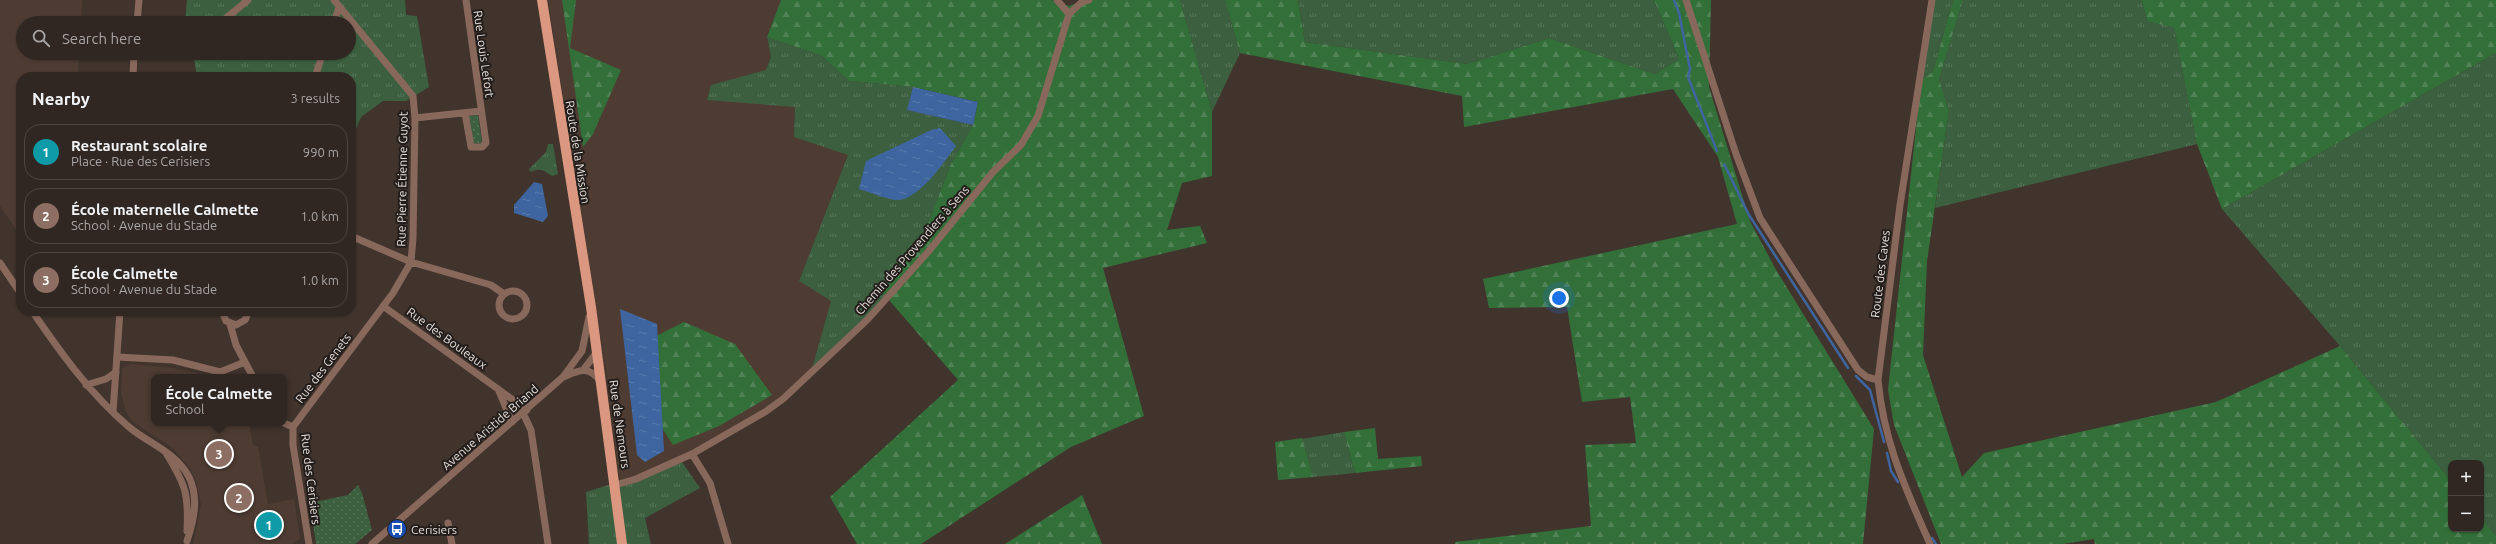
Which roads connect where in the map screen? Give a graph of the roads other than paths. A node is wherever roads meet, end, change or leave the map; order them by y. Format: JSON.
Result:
{"nodes":[{"id":1,"x":139,"y":0,"type":"edge"},
{"id":2,"x":248,"y":0,"type":"edge"},
{"id":3,"x":334,"y":0,"type":"edge"},
{"id":4,"x":466,"y":0,"type":"edge"},
{"id":5,"x":542,"y":0,"type":"edge"},
{"id":6,"x":1057,"y":0,"type":"edge"},
{"id":7,"x":1089,"y":0,"type":"edge"},
{"id":8,"x":1686,"y":0,"type":"edge"},
{"id":9,"x":1932,"y":0,"type":"edge"},
{"id":10,"x":339,"y":7,"type":"junction"},
{"id":11,"x":1069,"y":14,"type":"junction"},
{"id":12,"x":138,"y":16,"type":"edge"},
{"id":13,"x":229,"y":16,"type":"edge"},
{"id":14,"x":336,"y":16,"type":"edge"},
{"id":15,"x":346,"y":16,"type":"edge"},
{"id":16,"x":356,"y":27,"type":"edge"},
{"id":17,"x":134,"y":60,"type":"edge"},
{"id":18,"x":321,"y":60,"type":"edge"},
{"id":19,"x":133,"y":72,"type":"edge"},
{"id":20,"x":317,"y":72,"type":"edge"},
{"id":21,"x":481,"y":111,"type":"junction"},
{"id":22,"x":465,"y":113,"type":"junction"},
{"id":23,"x":415,"y":118,"type":"junction"},
{"id":24,"x":356,"y":238,"type":"edge"},
{"id":25,"x":411,"y":262,"type":"junction"},
{"id":26,"x":0,"y":263,"type":"edge"},
{"id":27,"x":16,"y":287,"type":"edge"},
{"id":28,"x":504,"y":294,"type":"junction"},
{"id":29,"x":383,"y":306,"type":"junction"},
{"id":30,"x":591,"y":307,"type":"junction"},
{"id":31,"x":36,"y":316,"type":"edge"},
{"id":32,"x":120,"y":316,"type":"edge"},
{"id":33,"x":223,"y":316,"type":"edge"},
{"id":34,"x":247,"y":316,"type":"edge"},
{"id":35,"x":230,"y":324,"type":"junction"},
{"id":36,"x":582,"y":351,"type":"junction"},
{"id":37,"x":597,"y":352,"type":"junction"},
{"id":38,"x":118,"y":356,"type":"junction"},
{"id":39,"x":245,"y":362,"type":"junction"},
{"id":40,"x":584,"y":369,"type":"junction"},
{"id":41,"x":116,"y":372,"type":"junction"},
{"id":42,"x":251,"y":374,"type":"edge"},
{"id":43,"x":563,"y":377,"type":"junction"},
{"id":44,"x":1878,"y":380,"type":"junction"},
{"id":45,"x":601,"y":381,"type":"junction"},
{"id":46,"x":86,"y":385,"type":"junction"},
{"id":47,"x":497,"y":388,"type":"junction"},
{"id":48,"x":113,"y":412,"type":"junction"},
{"id":49,"x":525,"y":412,"type":"junction"},
{"id":50,"x":512,"y":422,"type":"junction"},
{"id":51,"x":287,"y":424,"type":"edge"},
{"id":52,"x":293,"y":427,"type":"junction"},
{"id":53,"x":692,"y":454,"type":"junction"},
{"id":54,"x":616,"y":485,"type":"junction"},
{"id":55,"x":448,"y":523,"type":"dead end"},
{"id":56,"x":187,"y":543,"type":"edge"},
{"id":57,"x":308,"y":544,"type":"edge"},
{"id":58,"x":372,"y":544,"type":"edge"},
{"id":59,"x":452,"y":544,"type":"edge"},
{"id":60,"x":548,"y":544,"type":"edge"},
{"id":61,"x":622,"y":544,"type":"edge"},
{"id":62,"x":728,"y":544,"type":"edge"},
{"id":63,"x":1930,"y":544,"type":"edge"}],
"edges":[{"from":1,"to":12,"type":"street"},
{"from":2,"to":13,"type":"street"},
{"from":3,"to":10,"type":"street"},
{"from":4,"to":21,"type":"street","name":"Rue Louis Lefort"},
{"from":5,"to":30,"type":"main road","name":"Route de la Mission"},
{"from":6,"to":11,"type":"street"},
{"from":7,"to":11,"type":"street"},
{"from":8,"to":44,"type":"street"},
{"from":9,"to":44,"type":"street","name":"Route des Caves"},
{"from":10,"to":14,"type":"street"},
{"from":10,"to":15,"type":"street","name":"Rue Pierre Étienne Guyot"},
{"from":11,"to":53,"type":"street","name":"Chemin des Provendiers à Sens"},
{"from":16,"to":23,"type":"street","name":"Rue Pierre Étienne Guyot"},
{"from":17,"to":19,"type":"street"},
{"from":18,"to":20,"type":"street"},
{"from":21,"to":22,"type":"street","name":"Rue Louis Lefort"},
{"from":21,"to":22,"type":"street","name":"Rue Louis Lefort"},
{"from":22,"to":23,"type":"street","name":"Rue Louis Lefort"},
{"from":23,"to":25,"type":"street","name":"Rue Pierre Étienne Guyot"},
{"from":24,"to":25,"type":"street"},
{"from":25,"to":28,"type":"street"},
{"from":25,"to":29,"type":"street","name":"Rue des Genets"},
{"from":26,"to":27,"type":"street"},
{"from":28,"to":28,"type":"street"},
{"from":29,"to":47,"type":"street","name":"Rue des Bouleaux"},
{"from":29,"to":52,"type":"street","name":"Rue des Genets"},
{"from":30,"to":36,"type":"street","name":"Avenue Aristide Briand"},
{"from":30,"to":37,"type":"main road","name":"Rue de Nemours"},
{"from":31,"to":46,"type":"street"},
{"from":32,"to":38,"type":"street"},
{"from":33,"to":35,"type":"street"},
{"from":34,"to":35,"type":"street"},
{"from":35,"to":39,"type":"street"},
{"from":36,"to":37,"type":"street"},
{"from":36,"to":43,"type":"street","name":"Avenue Aristide Briand"},
{"from":37,"to":40,"type":"street"},
{"from":37,"to":45,"type":"main road","name":"Rue de Nemours"},
{"from":38,"to":39,"type":"street"},
{"from":38,"to":41,"type":"street"},
{"from":39,"to":42,"type":"street"},
{"from":40,"to":43,"type":"street"},
{"from":40,"to":45,"type":"street"},
{"from":41,"to":46,"type":"street"},
{"from":41,"to":48,"type":"street"},
{"from":43,"to":49,"type":"street","name":"Avenue Aristide Briand"},
{"from":44,"to":63,"type":"street","name":"Route des Caves"},
{"from":45,"to":54,"type":"main road","name":"Rue de Nemours"},
{"from":46,"to":48,"type":"street"},
{"from":47,"to":49,"type":"street","name":"Rue des Bouleaux"},
{"from":47,"to":50,"type":"street"},
{"from":48,"to":56,"type":"street"},
{"from":49,"to":50,"type":"street","name":"Avenue Aristide Briand"},
{"from":49,"to":60,"type":"street"},
{"from":50,"to":58,"type":"street","name":"Avenue Aristide Briand"},
{"from":51,"to":52,"type":"street","name":"Rue des Cerisiers"},
{"from":52,"to":57,"type":"street","name":"Rue des Cerisiers"},
{"from":53,"to":54,"type":"street","name":"Chemin des Provendiers à Sens"},
{"from":53,"to":62,"type":"street"},
{"from":54,"to":61,"type":"main road","name":"Rue de Nemours"},
{"from":55,"to":59,"type":"street"}]}
